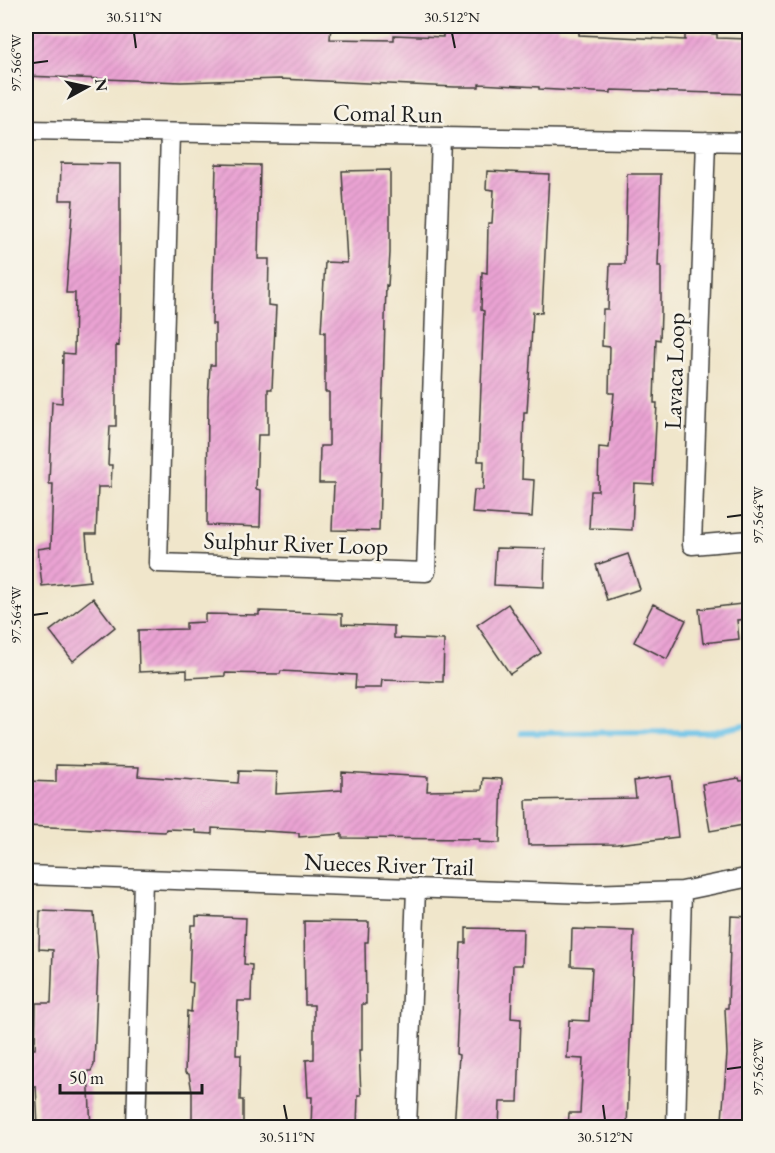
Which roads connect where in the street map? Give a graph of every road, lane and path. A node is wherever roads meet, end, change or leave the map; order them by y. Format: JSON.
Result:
{"nodes":[{"id":1,"x":26,"y":130,"type":"edge"},
{"id":2,"x":170,"y":133,"type":"junction"},
{"id":3,"x":441,"y":138,"type":"junction"},
{"id":4,"x":706,"y":141,"type":"junction"},
{"id":5,"x":750,"y":142,"type":"edge"},
{"id":6,"x":750,"y":540,"type":"edge"},
{"id":7,"x":26,"y":874,"type":"edge"},
{"id":8,"x":750,"y":877,"type":"edge"},
{"id":9,"x":143,"y":880,"type":"junction"},
{"id":10,"x":416,"y":889,"type":"junction"},
{"id":11,"x":682,"y":891,"type":"junction"},
{"id":12,"x":136,"y":1128,"type":"edge"},
{"id":13,"x":407,"y":1128,"type":"edge"},
{"id":14,"x":676,"y":1128,"type":"edge"}],
"edges":[{"from":1,"to":2,"type":"street","name":"Comal Run"},
{"from":2,"to":3,"type":"street","name":"Comal Run"},
{"from":2,"to":3,"type":"street","name":"Sulphur River Loop"},
{"from":3,"to":4,"type":"street","name":"Comal Run"},
{"from":4,"to":5,"type":"street","name":"Comal Run"},
{"from":4,"to":6,"type":"street","name":"Lavaca Loop"},
{"from":7,"to":9,"type":"street","name":"Nueces River Trail"},
{"from":8,"to":11,"type":"street","name":"Nueces River Trail"},
{"from":9,"to":10,"type":"street","name":"Nueces River Trail"},
{"from":9,"to":12,"type":"street"},
{"from":10,"to":11,"type":"street","name":"Nueces River Trail"},
{"from":10,"to":13,"type":"street"},
{"from":11,"to":14,"type":"street"}]}
